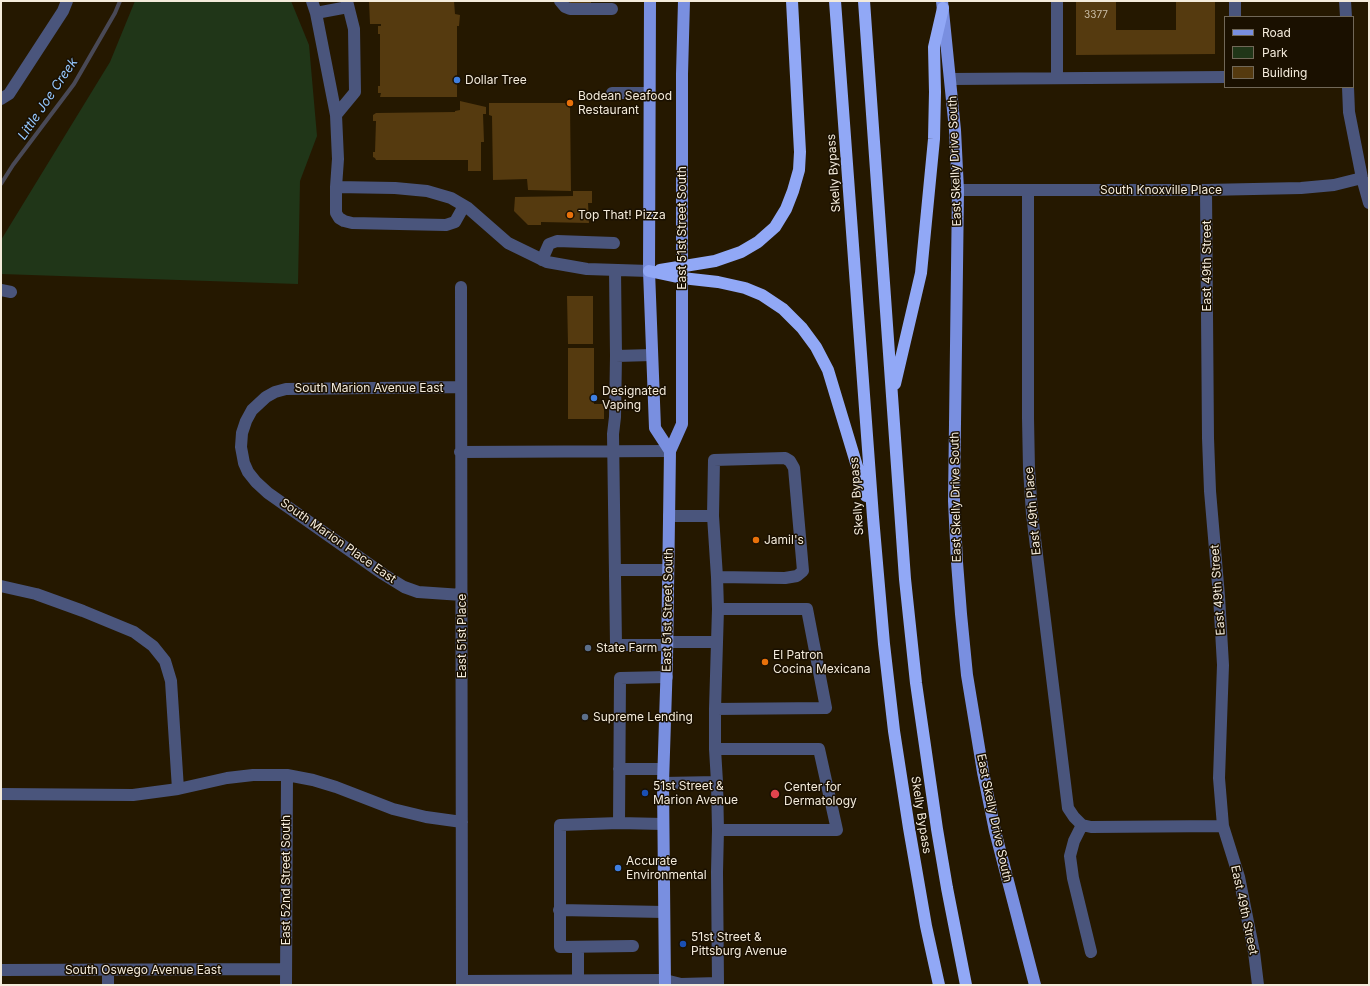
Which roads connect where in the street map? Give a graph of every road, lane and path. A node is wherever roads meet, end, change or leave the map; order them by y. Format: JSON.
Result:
{"nodes":[{"id":1,"x":67,"y":1,"type":"edge"},
{"id":2,"x":312,"y":1,"type":"edge"},
{"id":3,"x":560,"y":1,"type":"edge"},
{"id":4,"x":650,"y":1,"type":"edge"},
{"id":5,"x":684,"y":1,"type":"edge"},
{"id":6,"x":792,"y":1,"type":"edge"},
{"id":7,"x":835,"y":1,"type":"edge"},
{"id":8,"x":864,"y":1,"type":"edge"},
{"id":9,"x":1057,"y":1,"type":"edge"},
{"id":10,"x":1234,"y":1,"type":"edge"},
{"id":11,"x":1345,"y":1,"type":"edge"},
{"id":12,"x":347,"y":4,"type":"edge"},
{"id":13,"x":942,"y":4,"type":"edge"},
{"id":14,"x":612,"y":9,"type":"dead end"},
{"id":15,"x":316,"y":13,"type":"junction"},
{"id":16,"x":1235,"y":16,"type":"edge"},
{"id":17,"x":1346,"y":16,"type":"edge"},
{"id":18,"x":1224,"y":76,"type":"edge"},
{"id":19,"x":1057,"y":78,"type":"junction"},
{"id":20,"x":950,"y":79,"type":"junction"},
{"id":21,"x":1348,"y":88,"type":"edge"},
{"id":22,"x":612,"y":92,"type":"dead end"},
{"id":23,"x":650,"y":93,"type":"junction"},
{"id":24,"x":1,"y":98,"type":"edge"},
{"id":25,"x":336,"y":115,"type":"junction"},
{"id":26,"x":1362,"y":178,"type":"junction"},
{"id":27,"x":336,"y":187,"type":"junction"},
{"id":28,"x":958,"y":190,"type":"junction"},
{"id":29,"x":1028,"y":190,"type":"junction"},
{"id":30,"x":1206,"y":190,"type":"junction"},
{"id":31,"x":1369,"y":203,"type":"edge"},
{"id":32,"x":464,"y":206,"type":"junction"},
{"id":33,"x":614,"y":243,"type":"dead end"},
{"id":34,"x":542,"y":260,"type":"junction"},
{"id":35,"x":615,"y":270,"type":"junction"},
{"id":36,"x":649,"y":271,"type":"junction"},
{"id":37,"x":682,"y":272,"type":"junction"},
{"id":38,"x":461,"y":287,"type":"dead end"},
{"id":39,"x":652,"y":355,"type":"junction"},
{"id":40,"x":616,"y":356,"type":"junction"},
{"id":41,"x":460,"y":388,"type":"junction"},
{"id":42,"x":892,"y":397,"type":"junction"},
{"id":43,"x":241,"y":448,"type":"joint"},
{"id":44,"x":670,"y":451,"type":"junction"},
{"id":45,"x":460,"y":452,"type":"junction"},
{"id":46,"x":614,"y":452,"type":"junction"},
{"id":47,"x":669,"y":516,"type":"junction"},
{"id":48,"x":713,"y":516,"type":"junction"},
{"id":49,"x":873,"y":517,"type":"junction"},
{"id":50,"x":616,"y":570,"type":"junction"},
{"id":51,"x":668,"y":570,"type":"junction"},
{"id":52,"x":717,"y":577,"type":"junction"},
{"id":53,"x":1,"y":586,"type":"edge"},
{"id":54,"x":462,"y":595,"type":"junction"},
{"id":55,"x":718,"y":609,"type":"junction"},
{"id":56,"x":717,"y":642,"type":"junction"},
{"id":57,"x":667,"y":643,"type":"junction"},
{"id":58,"x":667,"y":677,"type":"junction"},
{"id":59,"x":715,"y":709,"type":"junction"},
{"id":60,"x":716,"y":749,"type":"junction"},
{"id":61,"x":619,"y":769,"type":"junction"},
{"id":62,"x":663,"y":769,"type":"junction"},
{"id":63,"x":287,"y":775,"type":"junction"},
{"id":64,"x":717,"y":782,"type":"junction"},
{"id":65,"x":662,"y":783,"type":"junction"},
{"id":66,"x":178,"y":788,"type":"junction"},
{"id":67,"x":1,"y":794,"type":"edge"},
{"id":68,"x":462,"y":822,"type":"junction"},
{"id":69,"x":619,"y":823,"type":"junction"},
{"id":70,"x":663,"y":824,"type":"junction"},
{"id":71,"x":1082,"y":825,"type":"junction"},
{"id":72,"x":1223,"y":826,"type":"junction"},
{"id":73,"x":718,"y":830,"type":"junction"},
{"id":74,"x":559,"y":910,"type":"junction"},
{"id":75,"x":664,"y":912,"type":"junction"},
{"id":76,"x":634,"y":946,"type":"dead end"},
{"id":77,"x":578,"y":947,"type":"junction"},
{"id":78,"x":1091,"y":952,"type":"dead end"},
{"id":79,"x":286,"y":969,"type":"junction"},
{"id":80,"x":1,"y":970,"type":"edge"},
{"id":81,"x":108,"y":970,"type":"junction"},
{"id":82,"x":578,"y":980,"type":"junction"},
{"id":83,"x":615,"y":982,"type":"edge"},
{"id":84,"x":665,"y":982,"type":"edge"},
{"id":85,"x":462,"y":983,"type":"edge"},
{"id":86,"x":718,"y":984,"type":"edge"},
{"id":87,"x":108,"y":985,"type":"edge"},
{"id":88,"x":286,"y":985,"type":"edge"},
{"id":89,"x":939,"y":985,"type":"edge"},
{"id":90,"x":966,"y":985,"type":"edge"},
{"id":91,"x":1035,"y":985,"type":"edge"},
{"id":92,"x":1258,"y":985,"type":"edge"}],
"edges":[{"from":1,"to":24,"type":"street"},
{"from":2,"to":15,"type":"street"},
{"from":3,"to":14,"type":"street"},
{"from":4,"to":23,"type":"main road"},
{"from":5,"to":37,"type":"main road","name":"East 51st Street South"},
{"from":6,"to":37,"type":"highway"},
{"from":7,"to":49,"type":"highway","name":"Skelly Bypass"},
{"from":8,"to":42,"type":"highway","name":"Skelly Bypass"},
{"from":9,"to":19,"type":"street"},
{"from":10,"to":16,"type":"street"},
{"from":11,"to":17,"type":"street"},
{"from":12,"to":15,"type":"street"},
{"from":12,"to":25,"type":"street"},
{"from":13,"to":20,"type":"main road","name":"East Skelly Drive South"},
{"from":13,"to":42,"type":"highway"},
{"from":15,"to":25,"type":"street"},
{"from":18,"to":19,"type":"street"},
{"from":19,"to":20,"type":"street"},
{"from":20,"to":28,"type":"main road","name":"East Skelly Drive South"},
{"from":21,"to":26,"type":"street"},
{"from":22,"to":23,"type":"street"},
{"from":23,"to":36,"type":"main road"},
{"from":25,"to":27,"type":"street"},
{"from":26,"to":30,"type":"street","name":"South Knoxville Place"},
{"from":26,"to":31,"type":"street"},
{"from":27,"to":32,"type":"street"},
{"from":27,"to":32,"type":"street"},
{"from":28,"to":29,"type":"street","name":"South Knoxville Place"},
{"from":28,"to":91,"type":"main road","name":"East Skelly Drive South"},
{"from":29,"to":30,"type":"street","name":"South Knoxville Place"},
{"from":29,"to":71,"type":"street","name":"East 49th Place"},
{"from":30,"to":72,"type":"street","name":"East 49th Street"},
{"from":32,"to":34,"type":"street"},
{"from":33,"to":34,"type":"street"},
{"from":34,"to":35,"type":"street"},
{"from":35,"to":36,"type":"street"},
{"from":35,"to":40,"type":"street"},
{"from":36,"to":37,"type":"highway"},
{"from":36,"to":39,"type":"main road"},
{"from":37,"to":44,"type":"main road","name":"East 51st Street South"},
{"from":37,"to":49,"type":"highway"},
{"from":38,"to":41,"type":"street","name":"East 51st Place"},
{"from":39,"to":40,"type":"street"},
{"from":39,"to":44,"type":"main road"},
{"from":40,"to":46,"type":"street"},
{"from":41,"to":43,"type":"street","name":"South Marion Avenue East"},
{"from":41,"to":45,"type":"street","name":"East 51st Place"},
{"from":42,"to":90,"type":"highway","name":"Skelly Bypass"},
{"from":43,"to":54,"type":"street","name":"South Marion Place East"},
{"from":44,"to":46,"type":"street"},
{"from":44,"to":47,"type":"main road","name":"East 51st Street South"},
{"from":45,"to":46,"type":"street"},
{"from":45,"to":54,"type":"street","name":"East 51st Place"},
{"from":46,"to":50,"type":"street"},
{"from":47,"to":48,"type":"street"},
{"from":47,"to":51,"type":"main road","name":"East 51st Street South"},
{"from":48,"to":52,"type":"street"},
{"from":48,"to":52,"type":"street"},
{"from":49,"to":89,"type":"highway","name":"Skelly Bypass"},
{"from":50,"to":51,"type":"street"},
{"from":50,"to":57,"type":"street"},
{"from":51,"to":57,"type":"main road","name":"East 51st Street South"},
{"from":52,"to":55,"type":"street"},
{"from":53,"to":66,"type":"street"},
{"from":54,"to":68,"type":"street","name":"East 51st Place"},
{"from":55,"to":56,"type":"street"},
{"from":55,"to":59,"type":"street"},
{"from":56,"to":57,"type":"street"},
{"from":56,"to":59,"type":"street"},
{"from":57,"to":58,"type":"main road","name":"East 51st Street South"},
{"from":58,"to":61,"type":"street"},
{"from":58,"to":62,"type":"main road","name":"East 51st Street South"},
{"from":59,"to":60,"type":"street"},
{"from":60,"to":64,"type":"street"},
{"from":60,"to":73,"type":"street"},
{"from":61,"to":62,"type":"street"},
{"from":61,"to":69,"type":"street"},
{"from":62,"to":65,"type":"main road","name":"East 51st Street South"},
{"from":63,"to":66,"type":"street"},
{"from":63,"to":68,"type":"street"},
{"from":63,"to":79,"type":"street","name":"East 52nd Street South"},
{"from":64,"to":65,"type":"street"},
{"from":64,"to":73,"type":"street"},
{"from":65,"to":70,"type":"main road","name":"East 51st Street South"},
{"from":66,"to":67,"type":"street"},
{"from":68,"to":85,"type":"street","name":"East 51st Place"},
{"from":69,"to":70,"type":"street"},
{"from":69,"to":74,"type":"street"},
{"from":70,"to":75,"type":"main road","name":"East 51st Street South"},
{"from":71,"to":72,"type":"street"},
{"from":71,"to":78,"type":"street"},
{"from":72,"to":92,"type":"street","name":"East 49th Street"},
{"from":73,"to":86,"type":"street"},
{"from":74,"to":75,"type":"street"},
{"from":74,"to":77,"type":"street"},
{"from":75,"to":84,"type":"main road","name":"East 51st Street South"},
{"from":76,"to":77,"type":"street"},
{"from":77,"to":82,"type":"street"},
{"from":79,"to":81,"type":"street","name":"South Oswego Avenue East"},
{"from":79,"to":88,"type":"street","name":"East 52nd Street South"},
{"from":80,"to":81,"type":"street","name":"South Oswego Avenue East"},
{"from":81,"to":87,"type":"street"},
{"from":82,"to":83,"type":"street"},
{"from":82,"to":85,"type":"street"},
{"from":83,"to":84,"type":"street"},
{"from":84,"to":86,"type":"street"}]}
